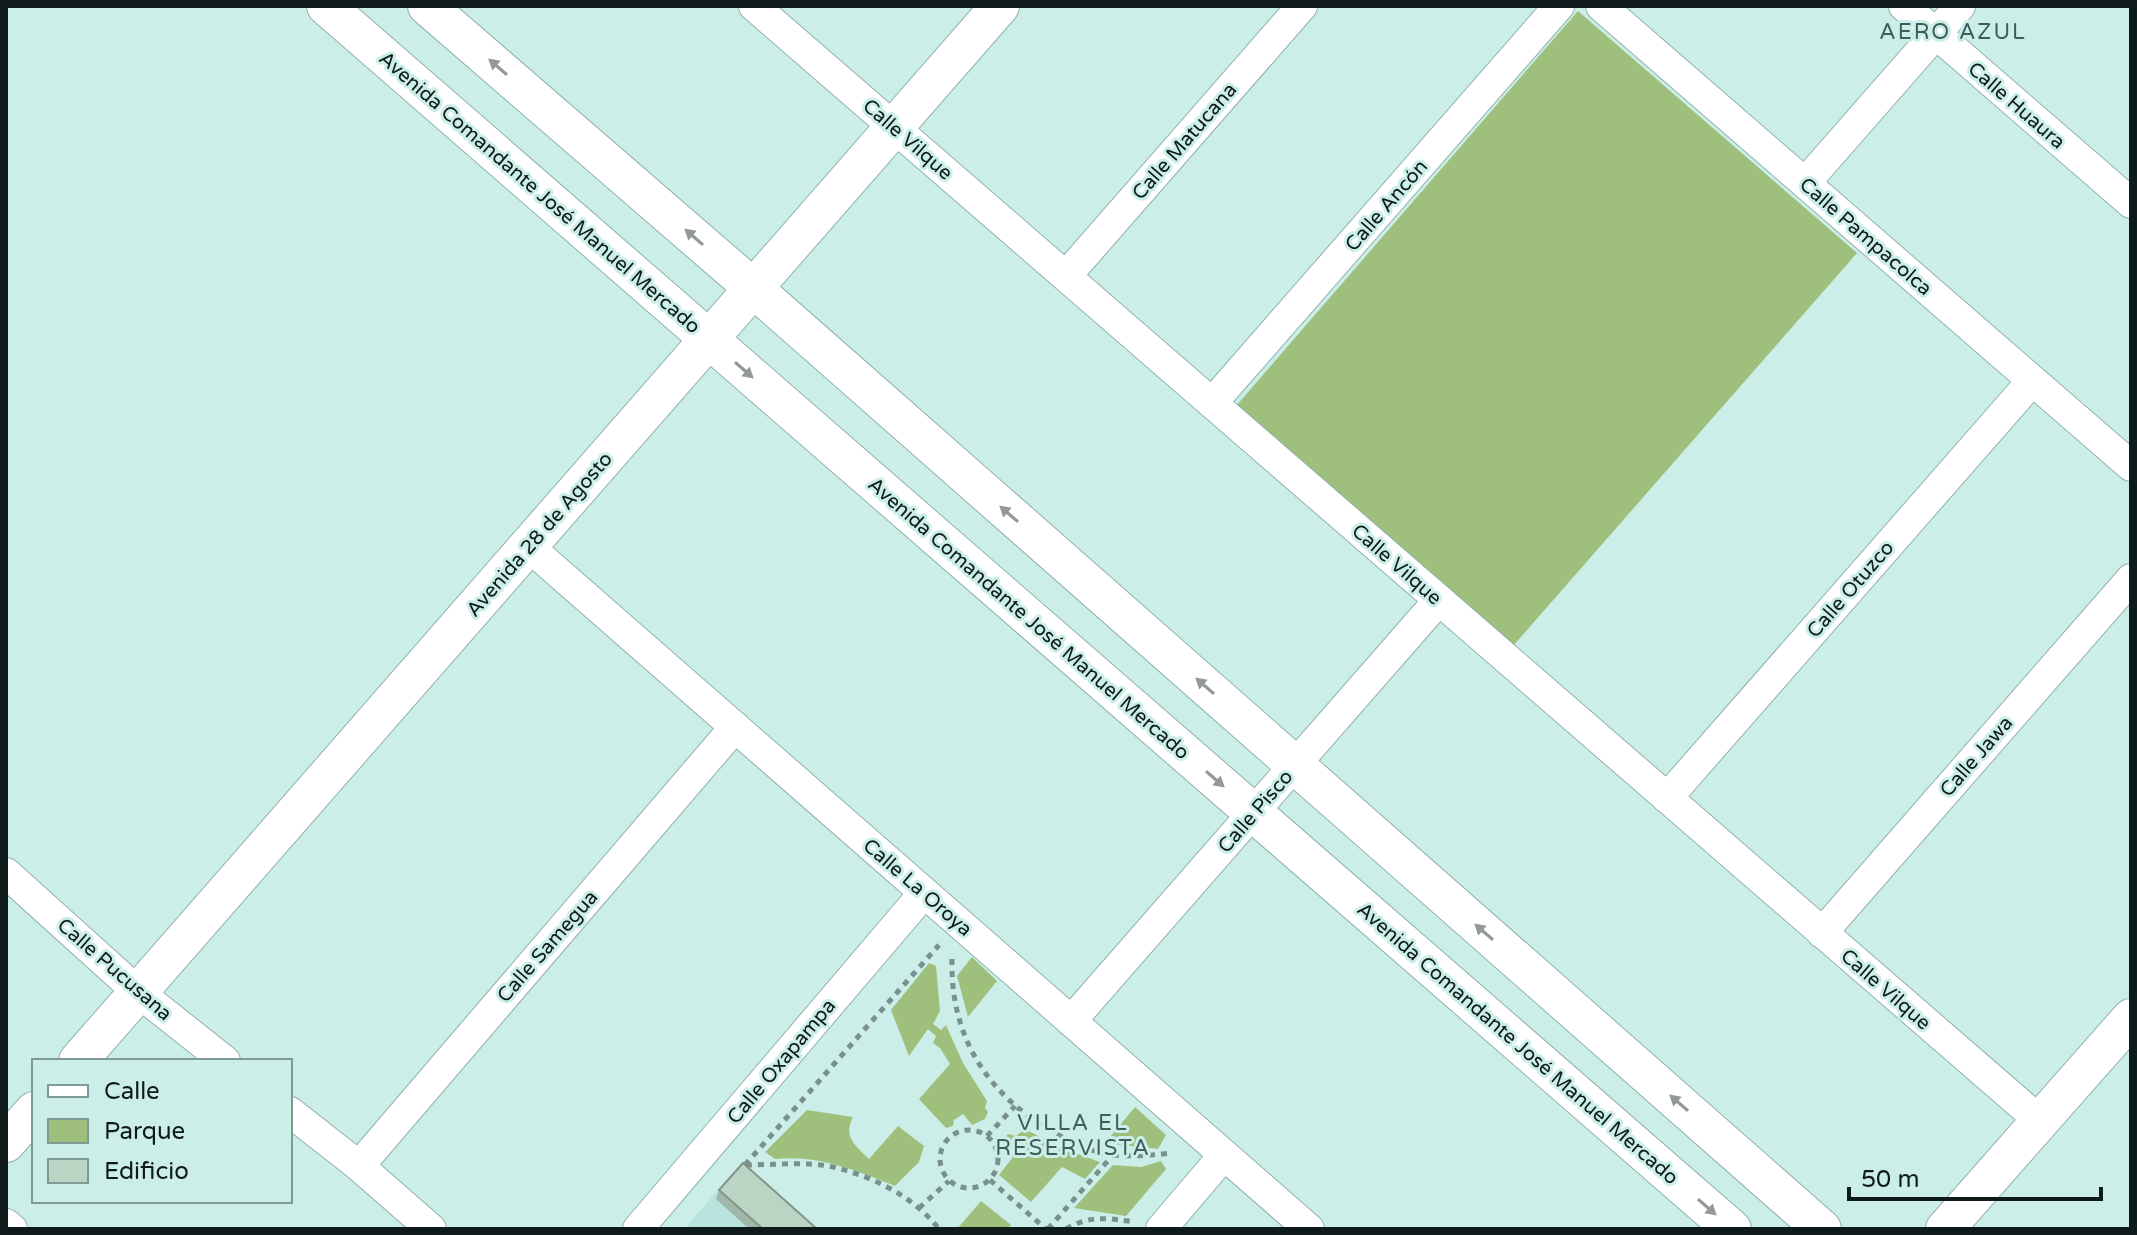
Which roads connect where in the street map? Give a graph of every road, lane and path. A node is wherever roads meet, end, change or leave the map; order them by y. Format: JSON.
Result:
{"nodes":[{"id":1,"x":326,"y":6,"type":"edge"},
{"id":2,"x":427,"y":6,"type":"edge"},
{"id":3,"x":754,"y":6,"type":"edge"},
{"id":4,"x":1000,"y":6,"type":"edge"},
{"id":5,"x":1302,"y":6,"type":"edge"},
{"id":6,"x":1559,"y":6,"type":"edge"},
{"id":7,"x":1601,"y":6,"type":"edge"},
{"id":8,"x":1904,"y":6,"type":"edge"},
{"id":9,"x":1960,"y":6,"type":"edge"},
{"id":10,"x":1936,"y":34,"type":"junction"},
{"id":11,"x":894,"y":127,"type":"junction"},
{"id":12,"x":1805,"y":183,"type":"junction"},
{"id":13,"x":2131,"y":203,"type":"edge"},
{"id":14,"x":1066,"y":276,"type":"junction"},
{"id":15,"x":753,"y":288,"type":"junction"},
{"id":16,"x":709,"y":339,"type":"junction"},
{"id":17,"x":2032,"y":381,"type":"junction"},
{"id":18,"x":1212,"y":403,"type":"junction"},
{"id":19,"x":2131,"y":466,"type":"edge"},
{"id":20,"x":528,"y":546,"type":"junction"},
{"id":21,"x":2131,"y":579,"type":"edge"},
{"id":22,"x":1439,"y":600,"type":"junction"},
{"id":23,"x":735,"y":727,"type":"junction"},
{"id":24,"x":1295,"y":765,"type":"junction"},
{"id":25,"x":1667,"y":798,"type":"junction"},
{"id":26,"x":1253,"y":813,"type":"junction"},
{"id":27,"x":6,"y":873,"type":"edge"},
{"id":28,"x":924,"y":893,"type":"junction"},
{"id":29,"x":1822,"y":933,"type":"junction"},
{"id":30,"x":942,"y":941,"type":"dead end"},
{"id":31,"x":952,"y":954,"type":"dead end"},
{"id":32,"x":138,"y":992,"type":"junction"},
{"id":33,"x":2131,"y":1018,"type":"edge"},
{"id":34,"x":1071,"y":1021,"type":"junction"},
{"id":35,"x":80,"y":1059,"type":"edge"},
{"id":36,"x":222,"y":1059,"type":"edge"},
{"id":37,"x":1015,"y":1106,"type":"junction"},
{"id":38,"x":32,"y":1113,"type":"edge"},
{"id":39,"x":292,"y":1114,"type":"edge"},
{"id":40,"x":2040,"y":1121,"type":"junction"},
{"id":41,"x":987,"y":1136,"type":"junction"},
{"id":42,"x":6,"y":1143,"type":"edge"},
{"id":43,"x":1185,"y":1151,"type":"dead end"},
{"id":44,"x":1113,"y":1155,"type":"junction"},
{"id":45,"x":1224,"y":1155,"type":"junction"},
{"id":46,"x":359,"y":1166,"type":"junction"},
{"id":47,"x":990,"y":1180,"type":"junction"},
{"id":48,"x":949,"y":1181,"type":"junction"},
{"id":49,"x":919,"y":1208,"type":"junction"},
{"id":50,"x":6,"y":1224,"type":"edge"},
{"id":51,"x":1148,"y":1226,"type":"edge"},
{"id":52,"x":12,"y":1229,"type":"edge"},
{"id":53,"x":431,"y":1229,"type":"edge"},
{"id":54,"x":638,"y":1229,"type":"edge"},
{"id":55,"x":939,"y":1229,"type":"edge"},
{"id":56,"x":1047,"y":1229,"type":"edge"},
{"id":57,"x":1066,"y":1229,"type":"edge"},
{"id":58,"x":1309,"y":1229,"type":"edge"},
{"id":59,"x":1732,"y":1229,"type":"edge"},
{"id":60,"x":1822,"y":1229,"type":"edge"},
{"id":61,"x":1945,"y":1229,"type":"edge"}],
"edges":[{"from":1,"to":16,"type":"street","name":"Avenida Comandante José Manuel Mercado"},
{"from":15,"to":2,"type":"street","one_way":true},
{"from":3,"to":11,"type":"street","name":"Calle Vilque"},
{"from":4,"to":11,"type":"street","name":"Avenida 28 de Agosto"},
{"from":5,"to":14,"type":"street","name":"Calle Matucana"},
{"from":6,"to":18,"type":"street","name":"Calle Ancón"},
{"from":7,"to":12,"type":"street","name":"Calle Pampacolca"},
{"from":8,"to":10,"type":"street","name":"Calle Huaura"},
{"from":9,"to":10,"type":"street"},
{"from":10,"to":12,"type":"street"},
{"from":10,"to":13,"type":"street","name":"Calle Huaura"},
{"from":11,"to":14,"type":"street","name":"Calle Vilque"},
{"from":11,"to":15,"type":"street","name":"Avenida 28 de Agosto"},
{"from":12,"to":17,"type":"street","name":"Calle Pampacolca"},
{"from":14,"to":18,"type":"street","name":"Calle Vilque"},
{"from":15,"to":16,"type":"street","name":"Avenida 28 de Agosto"},
{"from":24,"to":15,"type":"street","one_way":true},
{"from":16,"to":20,"type":"street","name":"Avenida 28 de Agosto"},
{"from":16,"to":26,"type":"street","name":"Avenida Comandante José Manuel Mercado","one_way":true},
{"from":17,"to":19,"type":"street","name":"Calle Pampacolca"},
{"from":17,"to":25,"type":"street","name":"Calle Otuzco"},
{"from":18,"to":22,"type":"street","name":"Calle Vilque"},
{"from":20,"to":23,"type":"street","name":"Calle La Oroya"},
{"from":20,"to":32,"type":"street","name":"Avenida 28 de Agosto"},
{"from":21,"to":29,"type":"street","name":"Calle Jawa"},
{"from":22,"to":24,"type":"street","name":"Calle Pisco"},
{"from":22,"to":25,"type":"street","name":"Calle Vilque"},
{"from":23,"to":28,"type":"street","name":"Calle La Oroya"},
{"from":23,"to":46,"type":"street","name":"Calle Samegua"},
{"from":24,"to":26,"type":"street","name":"Calle Pisco"},
{"from":60,"to":24,"type":"street","one_way":true},
{"from":25,"to":29,"type":"street","name":"Calle Vilque"},
{"from":26,"to":34,"type":"street","name":"Calle Pisco"},
{"from":26,"to":59,"type":"street","name":"Avenida Comandante José Manuel Mercado","one_way":true},
{"from":27,"to":32,"type":"street","name":"Calle Pucusana"},
{"from":28,"to":34,"type":"street","name":"Calle La Oroya"},
{"from":28,"to":54,"type":"street","name":"Calle Oxapampa"},
{"from":29,"to":40,"type":"street","name":"Calle Vilque"},
{"from":30,"to":49,"type":"path"},
{"from":31,"to":37,"type":"path"},
{"from":32,"to":35,"type":"street","name":"Avenida 28 de Agosto"},
{"from":32,"to":36,"type":"street","name":"Calle Pucusana"},
{"from":33,"to":40,"type":"street"},
{"from":34,"to":45,"type":"street","name":"Calle La Oroya"},
{"from":37,"to":41,"type":"path"},
{"from":37,"to":44,"type":"path"},
{"from":38,"to":42,"type":"street"},
{"from":39,"to":46,"type":"street"},
{"from":40,"to":61,"type":"street"},
{"from":41,"to":47,"type":"path"},
{"from":41,"to":48,"type":"path"},
{"from":43,"to":44,"type":"path"},
{"from":44,"to":56,"type":"path"},
{"from":45,"to":51,"type":"street"},
{"from":45,"to":58,"type":"street","name":"Calle La Oroya"},
{"from":46,"to":53,"type":"street"},
{"from":47,"to":48,"type":"path"},
{"from":47,"to":56,"type":"path"},
{"from":48,"to":49,"type":"path"},
{"from":49,"to":55,"type":"path"},
{"from":50,"to":52,"type":"street"},
{"from":51,"to":57,"type":"path"}]}
